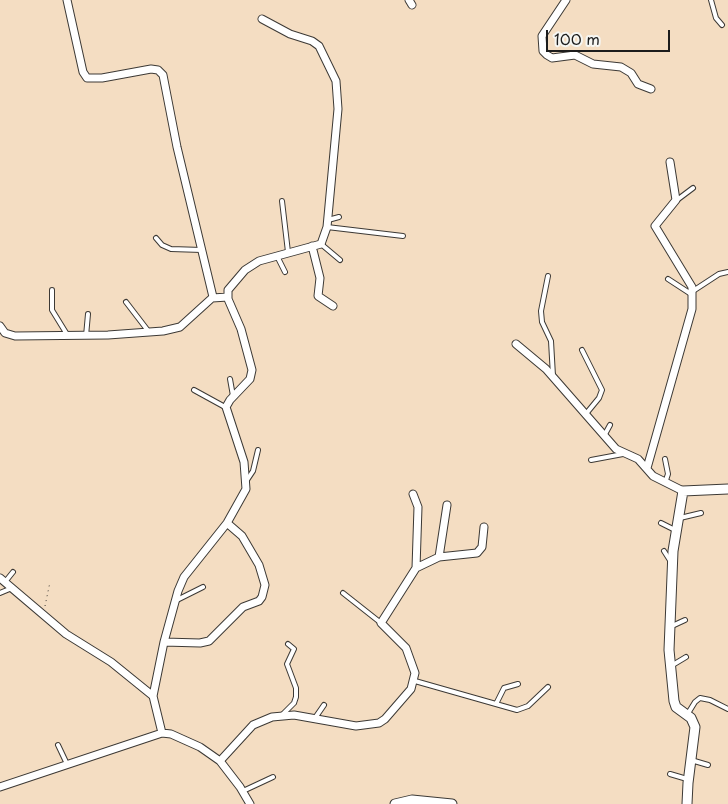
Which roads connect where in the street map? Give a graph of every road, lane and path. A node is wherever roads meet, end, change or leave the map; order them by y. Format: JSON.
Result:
{"nodes":[{"id":1,"x":67,"y":0,"type":"edge"},
{"id":2,"x":566,"y":0,"type":"edge"},
{"id":3,"x":711,"y":0,"type":"edge"},
{"id":4,"x":262,"y":19,"type":"dead end"},
{"id":5,"x":722,"y":25,"type":"dead end"},
{"id":6,"x":651,"y":89,"type":"dead end"},
{"id":7,"x":670,"y":162,"type":"dead end"},
{"id":8,"x":693,"y":188,"type":"dead end"},
{"id":9,"x":676,"y":200,"type":"junction"},
{"id":10,"x":282,"y":201,"type":"dead end"},
{"id":11,"x":339,"y":217,"type":"dead end"},
{"id":12,"x":327,"y":224,"type":"junction"},
{"id":13,"x":404,"y":236,"type":"dead end"},
{"id":14,"x":156,"y":238,"type":"dead end"},
{"id":15,"x":321,"y":244,"type":"junction"},
{"id":16,"x":312,"y":246,"type":"junction"},
{"id":17,"x":202,"y":250,"type":"junction"},
{"id":18,"x":288,"y":252,"type":"junction"},
{"id":19,"x":276,"y":256,"type":"junction"},
{"id":20,"x":340,"y":260,"type":"dead end"},
{"id":21,"x":284,"y":272,"type":"dead end"},
{"id":22,"x":728,"y":272,"type":"edge"},
{"id":23,"x":548,"y":276,"type":"dead end"},
{"id":24,"x":668,"y":279,"type":"dead end"},
{"id":25,"x":52,"y":290,"type":"dead end"},
{"id":26,"x":693,"y":293,"type":"junction"},
{"id":27,"x":214,"y":297,"type":"junction"},
{"id":28,"x":228,"y":297,"type":"junction"},
{"id":29,"x":126,"y":302,"type":"dead end"},
{"id":30,"x":333,"y":306,"type":"dead end"},
{"id":31,"x":88,"y":314,"type":"dead end"},
{"id":32,"x":0,"y":326,"type":"edge"},
{"id":33,"x":149,"y":333,"type":"junction"},
{"id":34,"x":68,"y":336,"type":"junction"},
{"id":35,"x":86,"y":336,"type":"junction"},
{"id":36,"x":516,"y":344,"type":"dead end"},
{"id":37,"x":582,"y":350,"type":"dead end"},
{"id":38,"x":230,"y":379,"type":"dead end"},
{"id":39,"x":553,"y":379,"type":"junction"},
{"id":40,"x":194,"y":390,"type":"dead end"},
{"id":41,"x":233,"y":396,"type":"junction"},
{"id":42,"x":226,"y":407,"type":"junction"},
{"id":43,"x":585,"y":415,"type":"junction"},
{"id":44,"x":610,"y":425,"type":"dead end"},
{"id":45,"x":604,"y":436,"type":"junction"},
{"id":46,"x":258,"y":450,"type":"dead end"},
{"id":47,"x":623,"y":454,"type":"junction"},
{"id":48,"x":665,"y":459,"type":"dead end"},
{"id":49,"x":591,"y":460,"type":"dead end"},
{"id":50,"x":646,"y":468,"type":"junction"},
{"id":51,"x":247,"y":480,"type":"junction"},
{"id":52,"x":665,"y":483,"type":"junction"},
{"id":53,"x":728,"y":489,"type":"edge"},
{"id":54,"x":683,"y":491,"type":"junction"},
{"id":55,"x":414,"y":494,"type":"dead end"},
{"id":56,"x":447,"y":506,"type":"dead end"},
{"id":57,"x":701,"y":514,"type":"dead end"},
{"id":58,"x":680,"y":518,"type":"junction"},
{"id":59,"x":661,"y":522,"type":"dead end"},
{"id":60,"x":227,"y":523,"type":"junction"},
{"id":61,"x":484,"y":527,"type":"dead end"},
{"id":62,"x":677,"y":531,"type":"junction"},
{"id":63,"x":664,"y":551,"type":"dead end"},
{"id":64,"x":439,"y":557,"type":"junction"},
{"id":65,"x":673,"y":563,"type":"junction"},
{"id":66,"x":416,"y":568,"type":"junction"},
{"id":67,"x":13,"y":572,"type":"dead end"},
{"id":68,"x":3,"y":580,"type":"edge"},
{"id":69,"x":50,"y":582,"type":"dead end"},
{"id":70,"x":12,"y":587,"type":"junction"},
{"id":71,"x":202,"y":587,"type":"dead end"},
{"id":72,"x":0,"y":593,"type":"edge"},
{"id":73,"x":343,"y":593,"type":"dead end"},
{"id":74,"x":175,"y":601,"type":"junction"},
{"id":75,"x":44,"y":613,"type":"junction"},
{"id":76,"x":686,"y":620,"type":"dead end"},
{"id":77,"x":381,"y":623,"type":"junction"},
{"id":78,"x":670,"y":628,"type":"junction"},
{"id":79,"x":164,"y":642,"type":"junction"},
{"id":80,"x":288,"y":644,"type":"dead end"},
{"id":81,"x":686,"y":657,"type":"dead end"},
{"id":82,"x":670,"y":666,"type":"junction"},
{"id":83,"x":414,"y":681,"type":"junction"},
{"id":84,"x":518,"y":684,"type":"dead end"},
{"id":85,"x":548,"y":686,"type":"dead end"},
{"id":86,"x":153,"y":696,"type":"junction"},
{"id":87,"x":496,"y":704,"type":"junction"},
{"id":88,"x":324,"y":705,"type":"dead end"},
{"id":89,"x":728,"y":709,"type":"edge"},
{"id":90,"x":282,"y":715,"type":"junction"},
{"id":91,"x":687,"y":715,"type":"junction"},
{"id":92,"x":315,"y":718,"type":"junction"},
{"id":93,"x":162,"y":733,"type":"junction"},
{"id":94,"x":58,"y":744,"type":"dead end"},
{"id":95,"x":691,"y":760,"type":"junction"},
{"id":96,"x":220,"y":761,"type":"junction"},
{"id":97,"x":67,"y":764,"type":"junction"},
{"id":98,"x":708,"y":765,"type":"dead end"},
{"id":99,"x":670,"y":774,"type":"dead end"},
{"id":100,"x":273,"y":777,"type":"dead end"},
{"id":101,"x":688,"y":780,"type":"junction"},
{"id":102,"x":0,"y":787,"type":"edge"},
{"id":103,"x":243,"y":791,"type":"junction"},
{"id":104,"x":442,"y":803,"type":"edge"},
{"id":105,"x":250,"y":804,"type":"edge"},
{"id":106,"x":395,"y":804,"type":"edge"},
{"id":107,"x":452,"y":804,"type":"edge"},
{"id":108,"x":688,"y":804,"type":"edge"}],
"edges":[{"from":1,"to":17,"type":"street"},
{"from":2,"to":6,"type":"street"},
{"from":3,"to":5,"type":"lane"},
{"from":4,"to":12,"type":"street"},
{"from":7,"to":9,"type":"street"},
{"from":8,"to":9,"type":"lane"},
{"from":9,"to":26,"type":"street"},
{"from":10,"to":18,"type":"lane"},
{"from":11,"to":12,"type":"lane"},
{"from":12,"to":13,"type":"lane"},
{"from":12,"to":15,"type":"street"},
{"from":14,"to":17,"type":"lane"},
{"from":15,"to":16,"type":"street"},
{"from":15,"to":20,"type":"lane"},
{"from":16,"to":18,"type":"street"},
{"from":16,"to":30,"type":"street"},
{"from":17,"to":27,"type":"street"},
{"from":18,"to":19,"type":"street"},
{"from":19,"to":21,"type":"lane"},
{"from":19,"to":28,"type":"street"},
{"from":22,"to":26,"type":"lane"},
{"from":23,"to":39,"type":"lane"},
{"from":24,"to":26,"type":"lane"},
{"from":25,"to":34,"type":"lane"},
{"from":26,"to":50,"type":"street"},
{"from":27,"to":28,"type":"street"},
{"from":27,"to":33,"type":"street"},
{"from":28,"to":41,"type":"street"},
{"from":29,"to":33,"type":"lane"},
{"from":31,"to":35,"type":"lane"},
{"from":32,"to":34,"type":"street"},
{"from":33,"to":35,"type":"street"},
{"from":34,"to":35,"type":"street"},
{"from":36,"to":39,"type":"street"},
{"from":37,"to":43,"type":"lane"},
{"from":38,"to":41,"type":"lane"},
{"from":39,"to":43,"type":"street"},
{"from":40,"to":42,"type":"lane"},
{"from":41,"to":42,"type":"street"},
{"from":42,"to":51,"type":"street"},
{"from":43,"to":45,"type":"street"},
{"from":44,"to":45,"type":"lane"},
{"from":45,"to":47,"type":"street"},
{"from":46,"to":51,"type":"lane"},
{"from":47,"to":49,"type":"lane"},
{"from":47,"to":50,"type":"street"},
{"from":48,"to":52,"type":"lane"},
{"from":50,"to":52,"type":"street"},
{"from":51,"to":60,"type":"street"},
{"from":52,"to":54,"type":"street"},
{"from":53,"to":54,"type":"street"},
{"from":54,"to":58,"type":"street"},
{"from":55,"to":66,"type":"street"},
{"from":56,"to":64,"type":"street"},
{"from":57,"to":58,"type":"lane"},
{"from":58,"to":62,"type":"street"},
{"from":59,"to":62,"type":"lane"},
{"from":60,"to":74,"type":"street"},
{"from":60,"to":79,"type":"street"},
{"from":61,"to":64,"type":"street"},
{"from":62,"to":65,"type":"street"},
{"from":63,"to":65,"type":"lane"},
{"from":64,"to":66,"type":"street"},
{"from":65,"to":78,"type":"street"},
{"from":66,"to":77,"type":"street"},
{"from":67,"to":68,"type":"lane"},
{"from":68,"to":70,"type":"street"},
{"from":69,"to":75,"type":"path"},
{"from":70,"to":72,"type":"lane"},
{"from":70,"to":75,"type":"street"},
{"from":71,"to":74,"type":"lane"},
{"from":73,"to":77,"type":"lane"},
{"from":74,"to":79,"type":"street"},
{"from":75,"to":86,"type":"street"},
{"from":76,"to":78,"type":"lane"},
{"from":77,"to":83,"type":"street"},
{"from":78,"to":82,"type":"street"},
{"from":79,"to":86,"type":"street"},
{"from":80,"to":90,"type":"lane"},
{"from":81,"to":82,"type":"lane"},
{"from":82,"to":91,"type":"street"},
{"from":83,"to":87,"type":"lane"},
{"from":83,"to":92,"type":"street"},
{"from":84,"to":87,"type":"lane"},
{"from":85,"to":87,"type":"lane"},
{"from":86,"to":93,"type":"street"},
{"from":88,"to":92,"type":"lane"},
{"from":89,"to":91,"type":"lane"},
{"from":90,"to":92,"type":"street"},
{"from":90,"to":96,"type":"street"},
{"from":91,"to":95,"type":"street"},
{"from":93,"to":96,"type":"street"},
{"from":93,"to":97,"type":"street"},
{"from":94,"to":97,"type":"lane"},
{"from":95,"to":98,"type":"lane"},
{"from":95,"to":101,"type":"street"},
{"from":96,"to":103,"type":"street"},
{"from":97,"to":102,"type":"street"},
{"from":99,"to":101,"type":"lane"},
{"from":100,"to":103,"type":"lane"},
{"from":101,"to":108,"type":"street"},
{"from":103,"to":105,"type":"street"},
{"from":104,"to":106,"type":"street"},
{"from":104,"to":107,"type":"street"}]}
